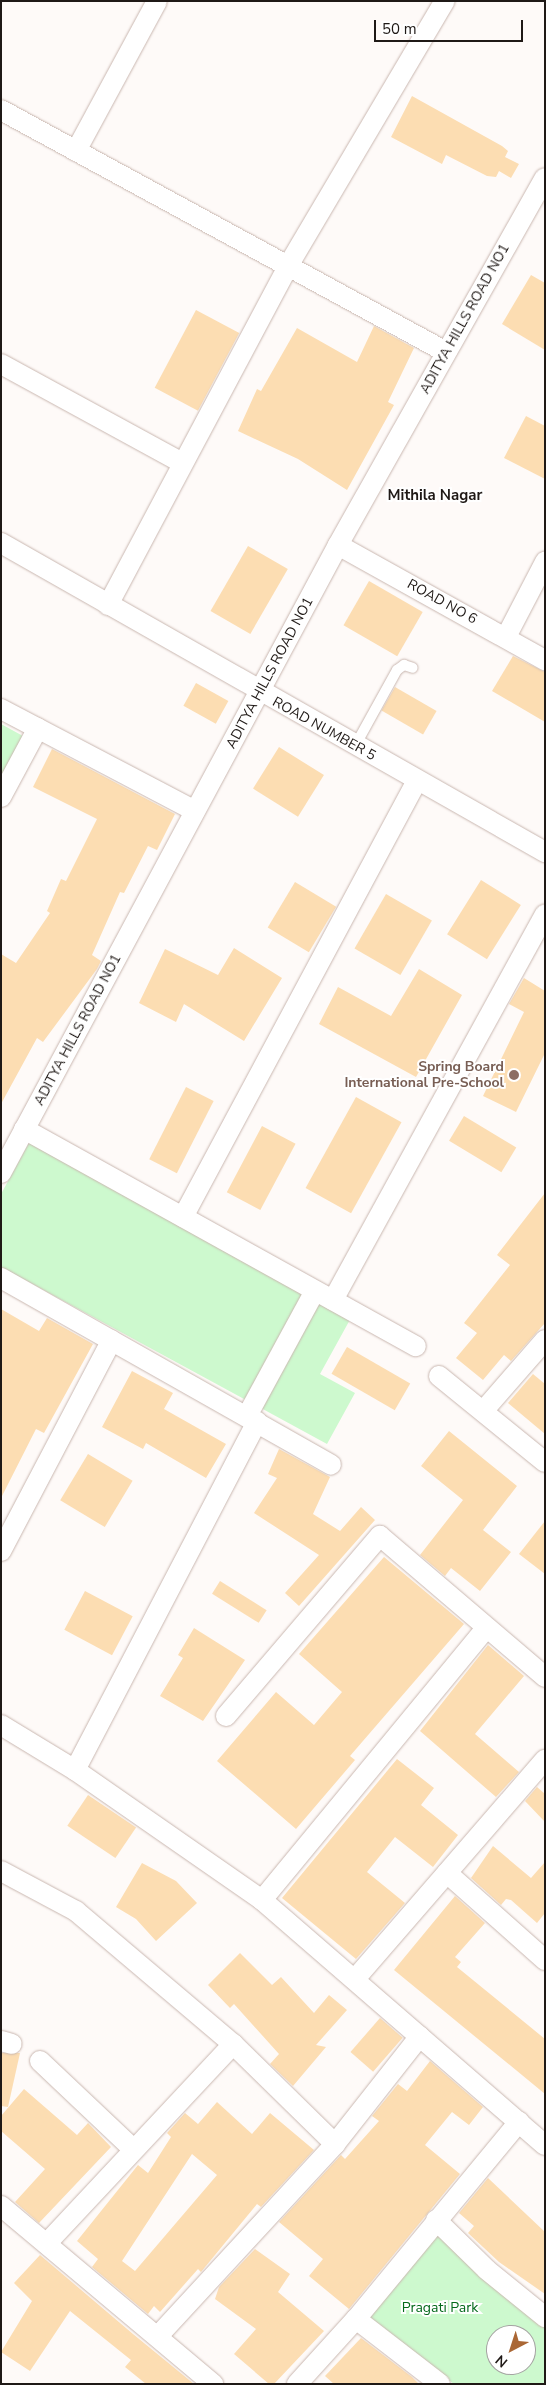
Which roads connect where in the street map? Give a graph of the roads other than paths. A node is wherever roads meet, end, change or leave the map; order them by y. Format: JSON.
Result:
{"nodes":[{"id":1,"x":157,"y":1,"type":"edge"},
{"id":2,"x":445,"y":1,"type":"edge"},
{"id":3,"x":1,"y":110,"type":"edge"},
{"id":4,"x":76,"y":150,"type":"junction"},
{"id":5,"x":545,"y":178,"type":"edge"},
{"id":6,"x":288,"y":266,"type":"junction"},
{"id":7,"x":446,"y":352,"type":"junction"},
{"id":8,"x":1,"y":364,"type":"edge"},
{"id":9,"x":181,"y":462,"type":"junction"},
{"id":10,"x":1,"y":543,"type":"edge"},
{"id":11,"x":338,"y":545,"type":"junction"},
{"id":12,"x":545,"y":562,"type":"edge"},
{"id":13,"x":108,"y":604,"type":"junction"},
{"id":14,"x":506,"y":637,"type":"junction"},
{"id":15,"x":545,"y":660,"type":"edge"},
{"id":16,"x":413,"y":668,"type":"dead end"},
{"id":17,"x":261,"y":693,"type":"junction"},
{"id":18,"x":1,"y":709,"type":"edge"},
{"id":19,"x":38,"y":728,"type":"junction"},
{"id":20,"x":355,"y":746,"type":"junction"},
{"id":21,"x":417,"y":781,"type":"junction"},
{"id":22,"x":1,"y":797,"type":"edge"},
{"id":23,"x":195,"y":811,"type":"junction"},
{"id":24,"x":545,"y":852,"type":"edge"},
{"id":25,"x":545,"y":914,"type":"edge"},
{"id":26,"x":24,"y":1129,"type":"junction"},
{"id":27,"x":1,"y":1173,"type":"edge"},
{"id":28,"x":183,"y":1217,"type":"junction"},
{"id":29,"x":1,"y":1278,"type":"edge"},
{"id":30,"x":315,"y":1291,"type":"junction"},
{"id":31,"x":333,"y":1300,"type":"junction"},
{"id":32,"x":112,"y":1340,"type":"junction"},
{"id":33,"x":545,"y":1340,"type":"edge"},
{"id":34,"x":416,"y":1346,"type":"dead end"},
{"id":35,"x":439,"y":1376,"type":"dead end"},
{"id":36,"x":484,"y":1410,"type":"junction"},
{"id":37,"x":252,"y":1419,"type":"junction"},
{"id":38,"x":545,"y":1462,"type":"edge"},
{"id":39,"x":330,"y":1464,"type":"dead end"},
{"id":40,"x":1,"y":1551,"type":"edge"},
{"id":41,"x":486,"y":1628,"type":"junction"},
{"id":42,"x":545,"y":1677,"type":"edge"},
{"id":43,"x":226,"y":1716,"type":"dead end"},
{"id":44,"x":1,"y":1725,"type":"edge"},
{"id":45,"x":543,"y":1765,"type":"edge"},
{"id":46,"x":75,"y":1770,"type":"junction"},
{"id":47,"x":1,"y":1871,"type":"edge"},
{"id":48,"x":447,"y":1873,"type":"junction"},
{"id":49,"x":262,"y":1900,"type":"junction"},
{"id":50,"x":545,"y":1960,"type":"edge"},
{"id":51,"x":355,"y":1979,"type":"junction"},
{"id":52,"x":420,"y":2036,"type":"junction"},
{"id":53,"x":233,"y":2044,"type":"junction"},
{"id":54,"x":40,"y":2061,"type":"dead end"},
{"id":55,"x":519,"y":2122,"type":"junction"},
{"id":56,"x":335,"y":2144,"type":"junction"},
{"id":57,"x":545,"y":2145,"type":"edge"},
{"id":58,"x":134,"y":2150,"type":"junction"},
{"id":59,"x":1,"y":2206,"type":"edge"},
{"id":60,"x":436,"y":2220,"type":"junction"},
{"id":61,"x":48,"y":2242,"type":"junction"},
{"id":62,"x":545,"y":2316,"type":"edge"},
{"id":63,"x":356,"y":2319,"type":"junction"},
{"id":64,"x":158,"y":2336,"type":"junction"},
{"id":65,"x":213,"y":2384,"type":"edge"},
{"id":66,"x":297,"y":2384,"type":"edge"},
{"id":67,"x":440,"y":2384,"type":"edge"}],
"edges":[{"from":1,"to":4,"type":"street"},
{"from":2,"to":6,"type":"street"},
{"from":3,"to":4,"type":"street"},
{"from":4,"to":6,"type":"street"},
{"from":5,"to":7,"type":"street","name":"ADITYA HILLS ROAD NO1"},
{"from":6,"to":7,"type":"street"},
{"from":6,"to":9,"type":"street"},
{"from":7,"to":11,"type":"street","name":"ADITYA HILLS ROAD NO1"},
{"from":8,"to":9,"type":"street"},
{"from":9,"to":13,"type":"street"},
{"from":10,"to":13,"type":"street","name":"ROAD NUMBER 5"},
{"from":11,"to":14,"type":"street","name":"ROAD NO 6"},
{"from":11,"to":17,"type":"street","name":"ADITYA HILLS ROAD NO1"},
{"from":12,"to":14,"type":"street"},
{"from":13,"to":17,"type":"street","name":"ROAD NUMBER 5"},
{"from":14,"to":15,"type":"street","name":"ROAD NO 6"},
{"from":16,"to":20,"type":"lane"},
{"from":17,"to":20,"type":"street","name":"ROAD NUMBER 5"},
{"from":17,"to":23,"type":"street","name":"ADITYA HILLS ROAD NO1"},
{"from":18,"to":19,"type":"street"},
{"from":19,"to":22,"type":"street"},
{"from":19,"to":23,"type":"street"},
{"from":20,"to":21,"type":"street","name":"ROAD NUMBER 5"},
{"from":21,"to":24,"type":"street","name":"ROAD NUMBER 5"},
{"from":21,"to":28,"type":"street"},
{"from":23,"to":26,"type":"street","name":"ADITYA HILLS ROAD NO1"},
{"from":25,"to":31,"type":"street"},
{"from":26,"to":27,"type":"street","name":"ADITYA HILLS ROAD NO1"},
{"from":26,"to":28,"type":"street"},
{"from":28,"to":30,"type":"street"},
{"from":29,"to":32,"type":"street"},
{"from":30,"to":31,"type":"street"},
{"from":30,"to":37,"type":"street"},
{"from":31,"to":34,"type":"street"},
{"from":32,"to":37,"type":"street"},
{"from":32,"to":40,"type":"street"},
{"from":33,"to":36,"type":"street"},
{"from":35,"to":36,"type":"street"},
{"from":36,"to":38,"type":"street"},
{"from":37,"to":39,"type":"street"},
{"from":37,"to":46,"type":"street"},
{"from":41,"to":42,"type":"street"},
{"from":41,"to":43,"type":"street"},
{"from":41,"to":49,"type":"street"},
{"from":44,"to":46,"type":"street"},
{"from":45,"to":48,"type":"street"},
{"from":46,"to":49,"type":"street"},
{"from":47,"to":53,"type":"street"},
{"from":48,"to":50,"type":"street"},
{"from":48,"to":51,"type":"street"},
{"from":49,"to":51,"type":"street"},
{"from":51,"to":52,"type":"street"},
{"from":52,"to":55,"type":"street"},
{"from":52,"to":56,"type":"street"},
{"from":53,"to":56,"type":"street"},
{"from":53,"to":58,"type":"street"},
{"from":54,"to":58,"type":"street"},
{"from":55,"to":57,"type":"street"},
{"from":55,"to":60,"type":"street"},
{"from":56,"to":64,"type":"street"},
{"from":58,"to":61,"type":"street"},
{"from":59,"to":61,"type":"street"},
{"from":60,"to":62,"type":"street"},
{"from":60,"to":63,"type":"street"},
{"from":61,"to":64,"type":"street"},
{"from":63,"to":66,"type":"street"},
{"from":63,"to":67,"type":"street"},
{"from":64,"to":65,"type":"street"}]}
